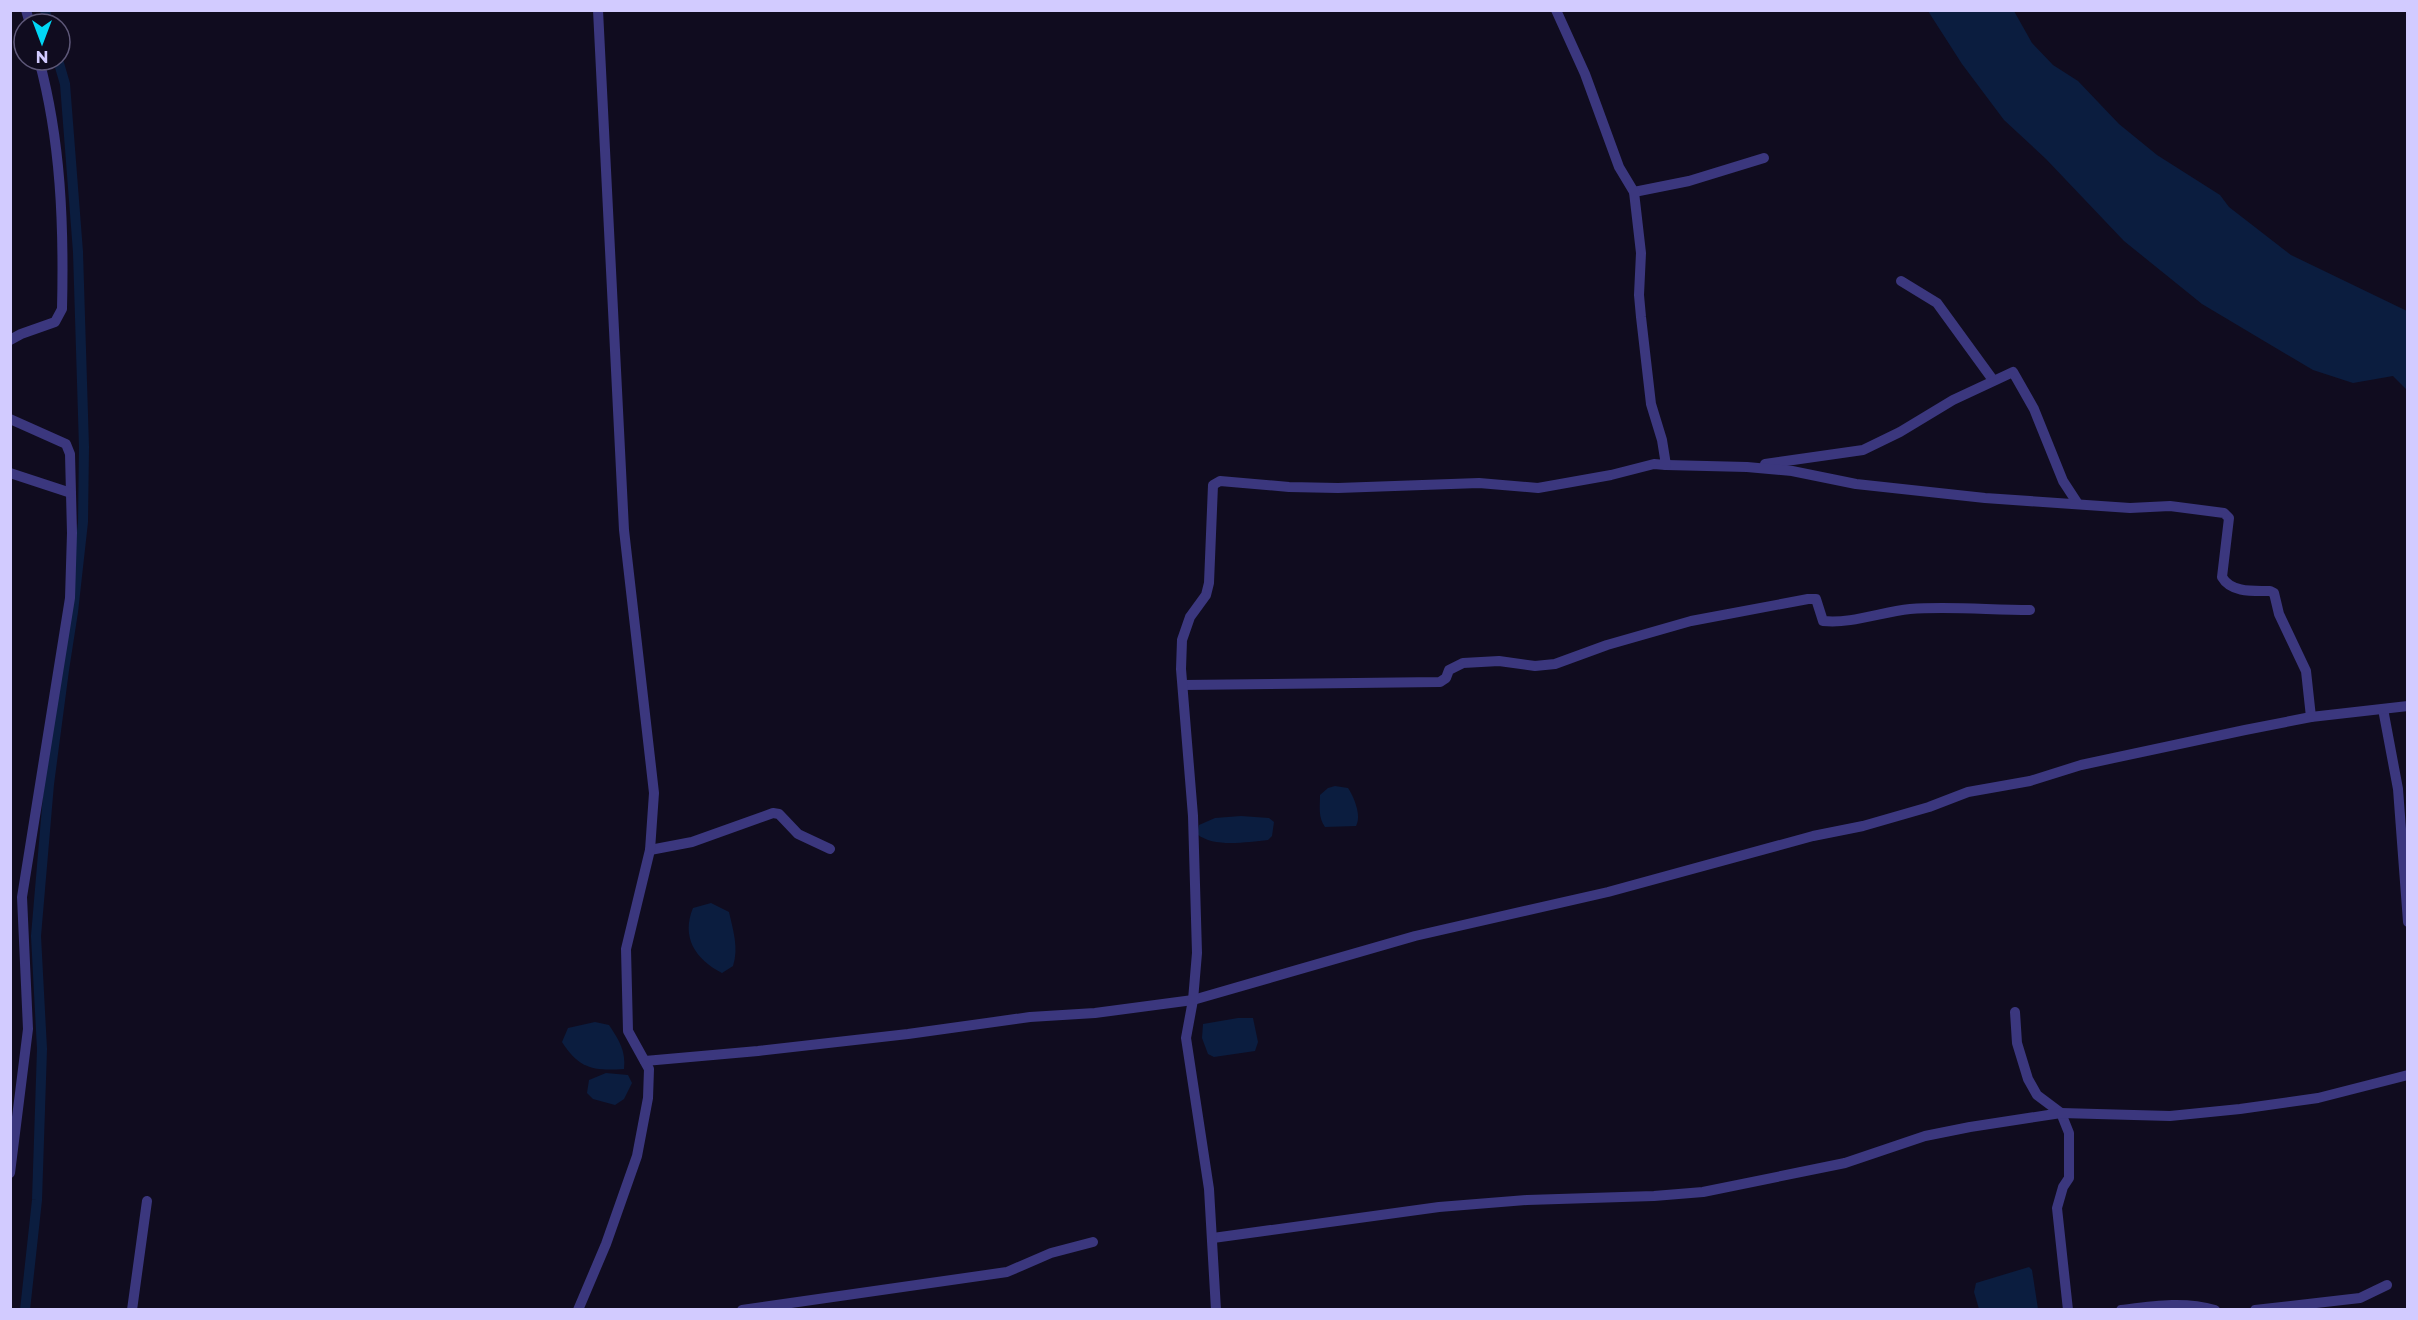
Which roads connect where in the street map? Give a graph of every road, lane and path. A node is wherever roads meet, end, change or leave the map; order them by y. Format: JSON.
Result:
{"nodes":[{"id":1,"x":598,"y":10,"type":"edge"},
{"id":2,"x":1556,"y":10,"type":"edge"},
{"id":3,"x":42,"y":72,"type":"edge"},
{"id":4,"x":1764,"y":158,"type":"dead end"},
{"id":5,"x":1634,"y":192,"type":"junction"},
{"id":6,"x":1901,"y":281,"type":"dead end"},
{"id":7,"x":10,"y":340,"type":"edge"},
{"id":8,"x":1993,"y":380,"type":"junction"},
{"id":9,"x":10,"y":419,"type":"edge"},
{"id":10,"x":1666,"y":465,"type":"junction"},
{"id":11,"x":1748,"y":467,"type":"junction"},
{"id":12,"x":10,"y":473,"type":"edge"},
{"id":13,"x":71,"y":493,"type":"junction"},
{"id":14,"x":2078,"y":504,"type":"junction"},
{"id":15,"x":2030,"y":610,"type":"dead end"},
{"id":16,"x":1183,"y":686,"type":"junction"},
{"id":17,"x":2408,"y":706,"type":"edge"},
{"id":18,"x":2383,"y":709,"type":"junction"},
{"id":19,"x":2311,"y":717,"type":"junction"},
{"id":20,"x":830,"y":849,"type":"dead end"},
{"id":21,"x":650,"y":850,"type":"junction"},
{"id":22,"x":2408,"y":922,"type":"edge"},
{"id":23,"x":1193,"y":1000,"type":"junction"},
{"id":24,"x":2015,"y":1012,"type":"dead end"},
{"id":25,"x":645,"y":1060,"type":"junction"},
{"id":26,"x":2408,"y":1076,"type":"edge"},
{"id":27,"x":2061,"y":1113,"type":"junction"},
{"id":28,"x":10,"y":1173,"type":"edge"},
{"id":29,"x":147,"y":1201,"type":"dead end"},
{"id":30,"x":1213,"y":1238,"type":"junction"},
{"id":31,"x":1093,"y":1242,"type":"dead end"},
{"id":32,"x":2387,"y":1285,"type":"dead end"},
{"id":33,"x":132,"y":1310,"type":"edge"},
{"id":34,"x":579,"y":1310,"type":"edge"},
{"id":35,"x":742,"y":1310,"type":"edge"},
{"id":36,"x":1216,"y":1310,"type":"edge"},
{"id":37,"x":2068,"y":1310,"type":"edge"},
{"id":38,"x":2121,"y":1310,"type":"edge"},
{"id":39,"x":2215,"y":1310,"type":"edge"},
{"id":40,"x":2255,"y":1310,"type":"edge"}],
"edges":[{"from":1,"to":21,"type":"street"},
{"from":2,"to":5,"type":"street"},
{"from":3,"to":7,"type":"street"},
{"from":4,"to":5,"type":"street"},
{"from":5,"to":10,"type":"street"},
{"from":6,"to":8,"type":"street"},
{"from":8,"to":11,"type":"street"},
{"from":8,"to":14,"type":"street"},
{"from":9,"to":13,"type":"street"},
{"from":10,"to":11,"type":"street"},
{"from":10,"to":16,"type":"street"},
{"from":11,"to":14,"type":"street"},
{"from":12,"to":13,"type":"street"},
{"from":13,"to":28,"type":"street"},
{"from":14,"to":19,"type":"street"},
{"from":15,"to":16,"type":"street"},
{"from":16,"to":23,"type":"street"},
{"from":17,"to":18,"type":"street"},
{"from":18,"to":19,"type":"street"},
{"from":18,"to":22,"type":"street"},
{"from":19,"to":23,"type":"street"},
{"from":20,"to":21,"type":"street"},
{"from":21,"to":25,"type":"street"},
{"from":23,"to":25,"type":"street"},
{"from":23,"to":30,"type":"street"},
{"from":24,"to":27,"type":"street"},
{"from":25,"to":34,"type":"street"},
{"from":26,"to":27,"type":"street"},
{"from":27,"to":30,"type":"street"},
{"from":27,"to":37,"type":"street"},
{"from":29,"to":33,"type":"street"},
{"from":30,"to":36,"type":"street"},
{"from":31,"to":35,"type":"street"},
{"from":32,"to":40,"type":"street"},
{"from":38,"to":39,"type":"street"}]}
